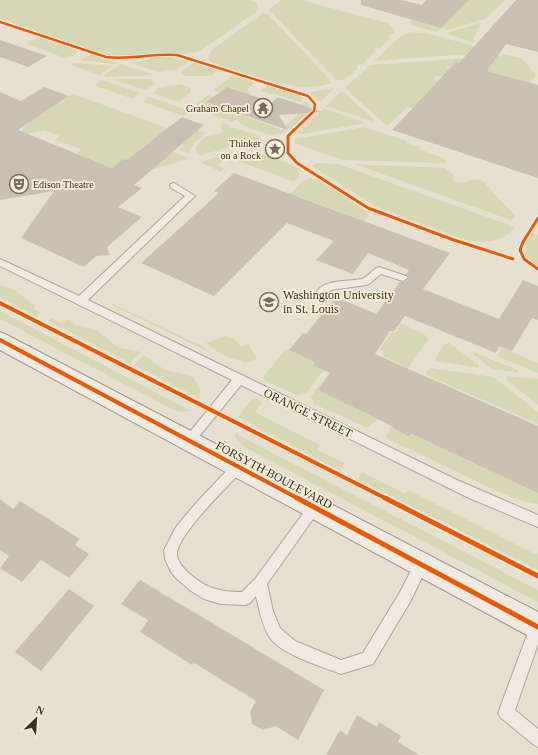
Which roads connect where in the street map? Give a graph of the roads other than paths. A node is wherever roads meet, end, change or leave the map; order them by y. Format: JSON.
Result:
{"nodes":[{"id":1,"x":174,"y":186,"type":"dead end"},
{"id":2,"x":0,"y":262,"type":"edge"},
{"id":3,"x":403,"y":278,"type":"dead end"},
{"id":4,"x":322,"y":292,"type":"dead end"},
{"id":5,"x":80,"y":300,"type":"junction"},
{"id":6,"x":0,"y":340,"type":"edge"},
{"id":7,"x":240,"y":380,"type":"junction"},
{"id":8,"x":189,"y":441,"type":"junction"},
{"id":9,"x":238,"y":467,"type":"junction"},
{"id":10,"x":314,"y":508,"type":"junction"},
{"id":11,"x":538,"y":522,"type":"edge"},
{"id":12,"x":421,"y":564,"type":"junction"},
{"id":13,"x":260,"y":583,"type":"junction"},
{"id":14,"x":538,"y":627,"type":"edge"},
{"id":15,"x":538,"y":739,"type":"edge"}],
"edges":[{"from":1,"to":5,"type":"lane"},
{"from":2,"to":5,"type":"lane","name":"ORANGE STREET"},
{"from":3,"to":4,"type":"lane"},
{"from":5,"to":7,"type":"lane","name":"ORANGE STREET"},
{"from":6,"to":8,"type":"main road","name":"FORSYTH BOULEVARD"},
{"from":7,"to":8,"type":"lane"},
{"from":7,"to":11,"type":"lane","name":"ORANGE STREET"},
{"from":8,"to":9,"type":"main road","name":"FORSYTH BOULEVARD"},
{"from":9,"to":10,"type":"main road","name":"FORSYTH BOULEVARD"},
{"from":9,"to":13,"type":"lane"},
{"from":10,"to":12,"type":"main road","name":"FORSYTH BOULEVARD"},
{"from":10,"to":13,"type":"lane"},
{"from":12,"to":13,"type":"lane"},
{"from":12,"to":14,"type":"main road","name":"FORSYTH BOULEVARD"},
{"from":14,"to":15,"type":"lane"}]}
